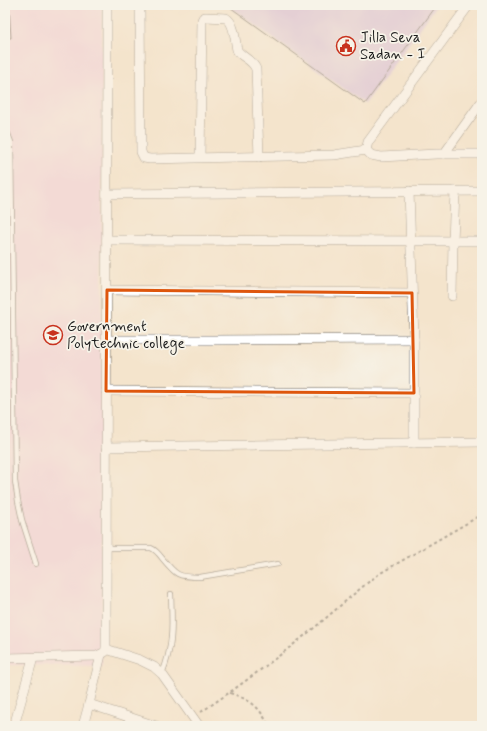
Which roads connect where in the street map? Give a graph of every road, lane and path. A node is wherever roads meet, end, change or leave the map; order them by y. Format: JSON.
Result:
{"nodes":[{"id":1,"x":107,"y":5,"type":"edge"},
{"id":2,"x":140,"y":5,"type":"edge"},
{"id":3,"x":469,"y":5,"type":"edge"},
{"id":4,"x":482,"y":101,"type":"edge"},
{"id":5,"x":5,"y":131,"type":"edge"},
{"id":6,"x":366,"y":150,"type":"junction"},
{"id":7,"x":444,"y":154,"type":"junction"},
{"id":8,"x":482,"y":154,"type":"edge"},
{"id":9,"x":260,"y":157,"type":"junction"},
{"id":10,"x":200,"y":158,"type":"junction"},
{"id":11,"x":409,"y":191,"type":"junction"},
{"id":12,"x":454,"y":191,"type":"junction"},
{"id":13,"x":482,"y":191,"type":"edge"},
{"id":14,"x":107,"y":194,"type":"junction"},
{"id":15,"x":107,"y":240,"type":"junction"},
{"id":16,"x":410,"y":241,"type":"junction"},
{"id":17,"x":453,"y":241,"type":"junction"},
{"id":18,"x":482,"y":241,"type":"edge"},
{"id":19,"x":107,"y":290,"type":"junction"},
{"id":20,"x":412,"y":293,"type":"junction"},
{"id":21,"x":452,"y":296,"type":"dead end"},
{"id":22,"x":414,"y":339,"type":"junction"},
{"id":23,"x":106,"y":340,"type":"junction"},
{"id":24,"x":106,"y":391,"type":"junction"},
{"id":25,"x":414,"y":394,"type":"junction"},
{"id":26,"x":482,"y":442,"type":"edge"},
{"id":27,"x":414,"y":443,"type":"junction"},
{"id":28,"x":106,"y":447,"type":"junction"},
{"id":29,"x":482,"y":512,"type":"edge"},
{"id":30,"x":106,"y":548,"type":"junction"},
{"id":31,"x":36,"y":564,"type":"dead end"},
{"id":32,"x":278,"y":564,"type":"dead end"},
{"id":33,"x":171,"y":594,"type":"dead end"},
{"id":34,"x":103,"y":652,"type":"junction"},
{"id":35,"x":5,"y":658,"type":"edge"},
{"id":36,"x":33,"y":658,"type":"junction"},
{"id":37,"x":162,"y":674,"type":"junction"},
{"id":38,"x":230,"y":693,"type":"junction"},
{"id":39,"x":89,"y":704,"type":"junction"},
{"id":40,"x":193,"y":717,"type":"junction"},
{"id":41,"x":14,"y":726,"type":"edge"},
{"id":42,"x":83,"y":726,"type":"edge"},
{"id":43,"x":156,"y":726,"type":"edge"},
{"id":44,"x":199,"y":726,"type":"edge"},
{"id":45,"x":269,"y":726,"type":"edge"}],
"edges":[{"from":1,"to":14,"type":"street"},
{"from":2,"to":10,"type":"street"},
{"from":3,"to":6,"type":"street"},
{"from":4,"to":7,"type":"street"},
{"from":5,"to":31,"type":"lane"},
{"from":6,"to":7,"type":"street"},
{"from":6,"to":9,"type":"street"},
{"from":7,"to":8,"type":"street"},
{"from":9,"to":10,"type":"street"},
{"from":9,"to":10,"type":"street"},
{"from":11,"to":12,"type":"street"},
{"from":11,"to":14,"type":"street"},
{"from":11,"to":16,"type":"street"},
{"from":12,"to":13,"type":"street"},
{"from":12,"to":17,"type":"street"},
{"from":14,"to":15,"type":"street"},
{"from":15,"to":16,"type":"street"},
{"from":15,"to":19,"type":"street"},
{"from":16,"to":17,"type":"street"},
{"from":16,"to":20,"type":"street"},
{"from":17,"to":18,"type":"street"},
{"from":17,"to":21,"type":"street"},
{"from":19,"to":20,"type":"street"},
{"from":19,"to":23,"type":"street"},
{"from":20,"to":22,"type":"street"},
{"from":22,"to":23,"type":"street"},
{"from":22,"to":25,"type":"street"},
{"from":23,"to":24,"type":"street"},
{"from":24,"to":25,"type":"street"},
{"from":24,"to":28,"type":"street"},
{"from":25,"to":27,"type":"street"},
{"from":26,"to":27,"type":"street"},
{"from":27,"to":28,"type":"street"},
{"from":28,"to":30,"type":"street"},
{"from":29,"to":38,"type":"path"},
{"from":30,"to":32,"type":"lane"},
{"from":30,"to":34,"type":"street"},
{"from":33,"to":37,"type":"lane"},
{"from":34,"to":36,"type":"street"},
{"from":34,"to":37,"type":"street"},
{"from":34,"to":39,"type":"street"},
{"from":35,"to":36,"type":"street"},
{"from":36,"to":41,"type":"street"},
{"from":37,"to":40,"type":"street"},
{"from":38,"to":40,"type":"path"},
{"from":38,"to":45,"type":"path"},
{"from":39,"to":42,"type":"street"},
{"from":39,"to":43,"type":"street"},
{"from":40,"to":44,"type":"street"}]}
